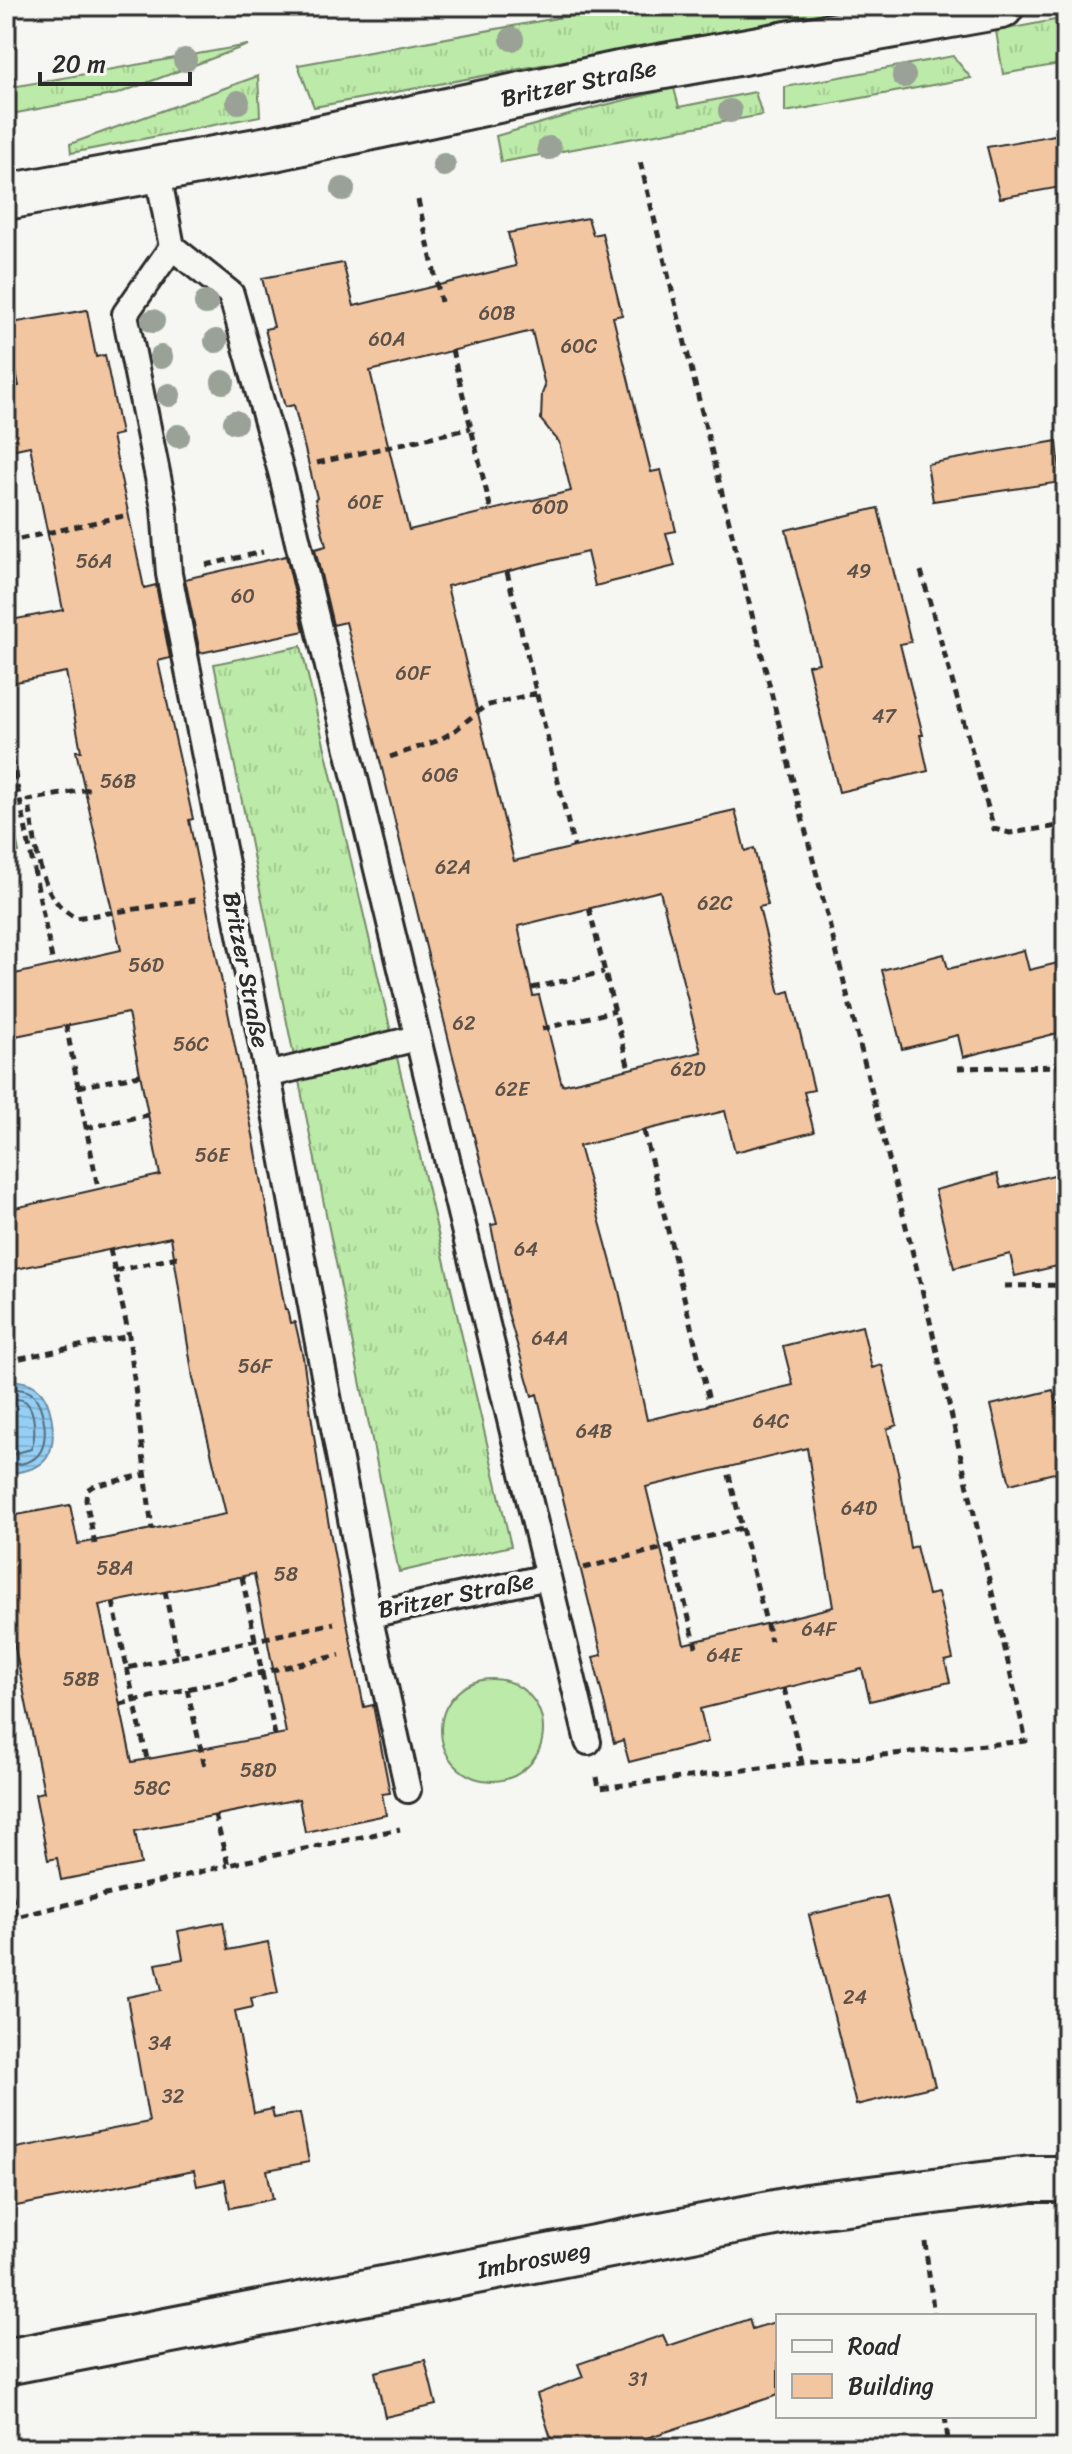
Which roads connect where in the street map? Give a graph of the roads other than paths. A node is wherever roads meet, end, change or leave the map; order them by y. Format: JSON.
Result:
{"nodes":[{"id":1,"x":1001,"y":6,"type":"edge"},
{"id":2,"x":157,"y":169,"type":"junction"},
{"id":3,"x":6,"y":197,"type":"edge"},
{"id":4,"x":172,"y":247,"type":"junction"},
{"id":5,"x":417,"y":1038,"type":"junction"},
{"id":6,"x":267,"y":1075,"type":"junction"},
{"id":7,"x":548,"y":1577,"type":"junction"},
{"id":8,"x":369,"y":1615,"type":"junction"},
{"id":9,"x":588,"y":1742,"type":"road end"},
{"id":10,"x":408,"y":1790,"type":"road end"},
{"id":11,"x":1066,"y":2179,"type":"edge"},
{"id":12,"x":6,"y":2362,"type":"edge"}],
"edges":[{"from":1,"to":2,"type":"street","name":"Britzer Straße"},
{"from":2,"to":3,"type":"street","name":"Britzer Straße"},
{"from":2,"to":4,"type":"lane"},
{"from":4,"to":5,"type":"lane","name":"Britzer Straße"},
{"from":4,"to":6,"type":"lane","name":"Britzer Straße"},
{"from":5,"to":6,"type":"lane"},
{"from":5,"to":7,"type":"lane","name":"Britzer Straße"},
{"from":6,"to":8,"type":"lane","name":"Britzer Straße"},
{"from":7,"to":8,"type":"lane","name":"Britzer Straße"},
{"from":7,"to":9,"type":"lane"},
{"from":8,"to":10,"type":"lane"},
{"from":11,"to":12,"type":"street","name":"Imbrosweg"}]}
